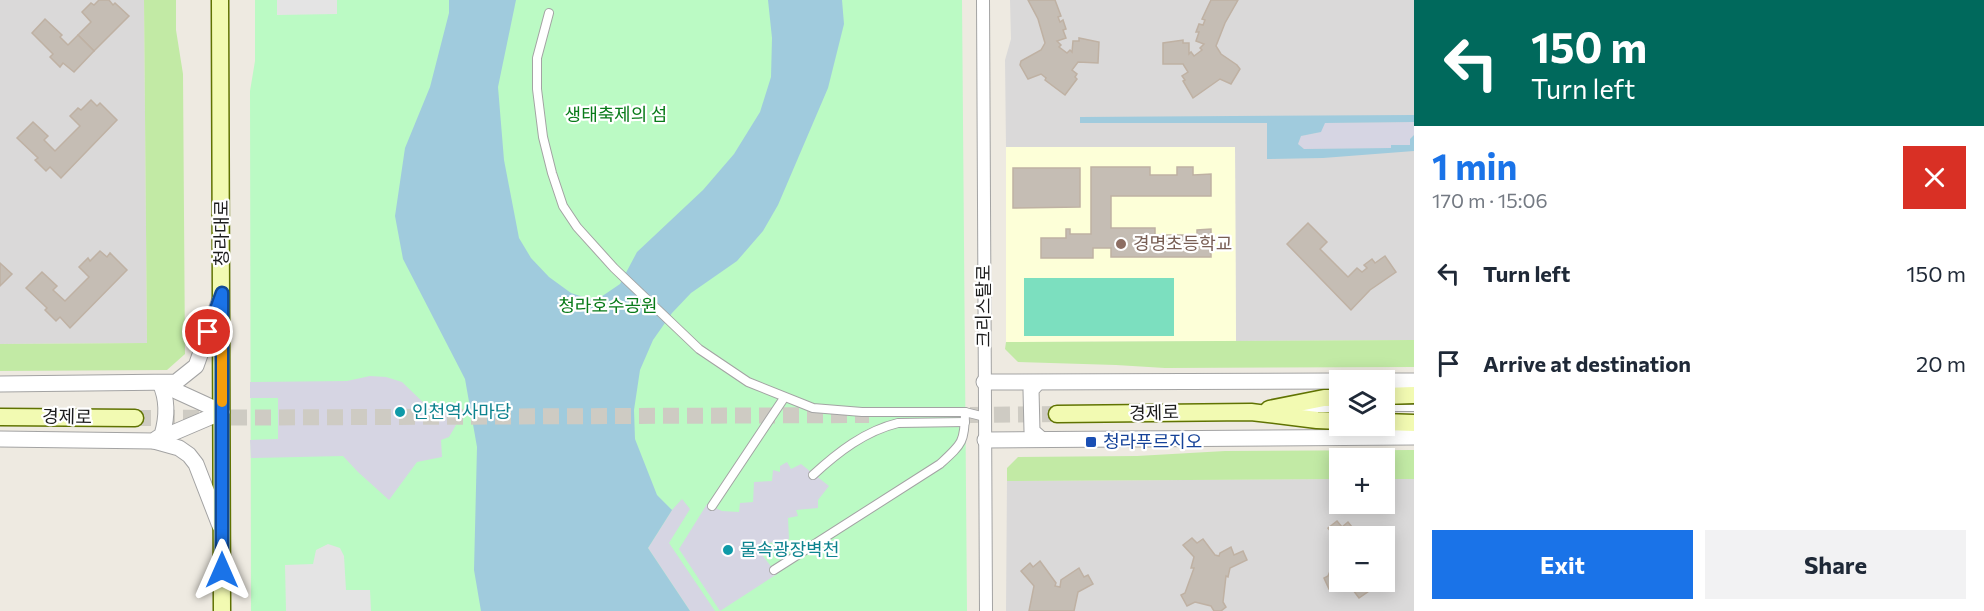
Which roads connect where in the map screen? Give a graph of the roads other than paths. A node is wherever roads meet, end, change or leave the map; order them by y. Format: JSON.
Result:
{"nodes":[{"id":1,"x":220,"y":0,"type":"edge"},
{"id":2,"x":983,"y":0,"type":"edge"},
{"id":3,"x":549,"y":13,"type":"dead end"},
{"id":4,"x":222,"y":293,"type":"junction"},
{"id":5,"x":1329,"y":381,"type":"edge"},
{"id":6,"x":1395,"y":381,"type":"edge"},
{"id":7,"x":1414,"y":381,"type":"edge"},
{"id":8,"x":984,"y":382,"type":"junction"},
{"id":9,"x":160,"y":383,"type":"junction"},
{"id":10,"x":1037,"y":383,"type":"junction"},
{"id":11,"x":0,"y":384,"type":"edge"},
{"id":12,"x":1414,"y":395,"type":"edge"},
{"id":13,"x":1395,"y":396,"type":"edge"},
{"id":14,"x":784,"y":398,"type":"junction"},
{"id":15,"x":1329,"y":398,"type":"edge"},
{"id":16,"x":1395,"y":408,"type":"edge"},
{"id":17,"x":1414,"y":408,"type":"edge"},
{"id":18,"x":1329,"y":409,"type":"edge"},
{"id":19,"x":1259,"y":411,"type":"junction"},
{"id":20,"x":222,"y":412,"type":"junction"},
{"id":21,"x":965,"y":412,"type":"junction"},
{"id":22,"x":1057,"y":414,"type":"tunnel mouth"},
{"id":23,"x":0,"y":417,"type":"edge"},
{"id":24,"x":985,"y":417,"type":"junction"},
{"id":25,"x":135,"y":418,"type":"tunnel mouth"},
{"id":26,"x":1329,"y":421,"type":"edge"},
{"id":27,"x":965,"y":422,"type":"junction"},
{"id":28,"x":1395,"y":422,"type":"edge"},
{"id":29,"x":1414,"y":423,"type":"edge"},
{"id":30,"x":1414,"y":437,"type":"edge"},
{"id":31,"x":0,"y":439,"type":"edge"},
{"id":32,"x":985,"y":440,"type":"junction"},
{"id":33,"x":1041,"y":440,"type":"junction"},
{"id":34,"x":154,"y":441,"type":"junction"},
{"id":35,"x":813,"y":475,"type":"dead end"},
{"id":36,"x":712,"y":506,"type":"dead end"},
{"id":37,"x":222,"y":530,"type":"junction"},
{"id":38,"x":774,"y":570,"type":"dead end"},
{"id":39,"x":222,"y":611,"type":"edge"},
{"id":40,"x":986,"y":611,"type":"edge"}],
"edges":[{"from":1,"to":4,"type":"main road","name":"청라대로"},
{"from":2,"to":8,"type":"street","name":"크리스탈로"},
{"from":3,"to":14,"type":"street"},
{"from":4,"to":9,"type":"street"},
{"from":4,"to":20,"type":"main road","name":"청라대로"},
{"from":5,"to":10,"type":"street"},
{"from":6,"to":7,"type":"street"},
{"from":8,"to":10,"type":"street"},
{"from":8,"to":24,"type":"street","name":"크리스탈로"},
{"from":9,"to":11,"type":"street"},
{"from":9,"to":20,"type":"street"},
{"from":9,"to":34,"type":"street"},
{"from":10,"to":33,"type":"street"},
{"from":12,"to":13,"type":"main road"},
{"from":14,"to":21,"type":"street"},
{"from":14,"to":36,"type":"street"},
{"from":15,"to":19,"type":"main road","name":"경제로"},
{"from":16,"to":17,"type":"lane"},
{"from":18,"to":19,"type":"lane"},
{"from":19,"to":22,"type":"main road","name":"경제로"},
{"from":19,"to":26,"type":"main road","name":"경제로"},
{"from":20,"to":34,"type":"street"},
{"from":20,"to":37,"type":"main road","name":"청라대로"},
{"from":21,"to":24,"type":"street"},
{"from":21,"to":27,"type":"street"},
{"from":23,"to":25,"type":"main road","name":"경제로"},
{"from":24,"to":32,"type":"street","name":"크리스탈로"},
{"from":27,"to":35,"type":"street"},
{"from":27,"to":38,"type":"street"},
{"from":28,"to":29,"type":"main road"},
{"from":30,"to":33,"type":"street"},
{"from":31,"to":34,"type":"street"},
{"from":32,"to":33,"type":"street"},
{"from":32,"to":40,"type":"street","name":"크리스탈로"},
{"from":34,"to":37,"type":"street"},
{"from":37,"to":39,"type":"main road","name":"청라대로"}]}
